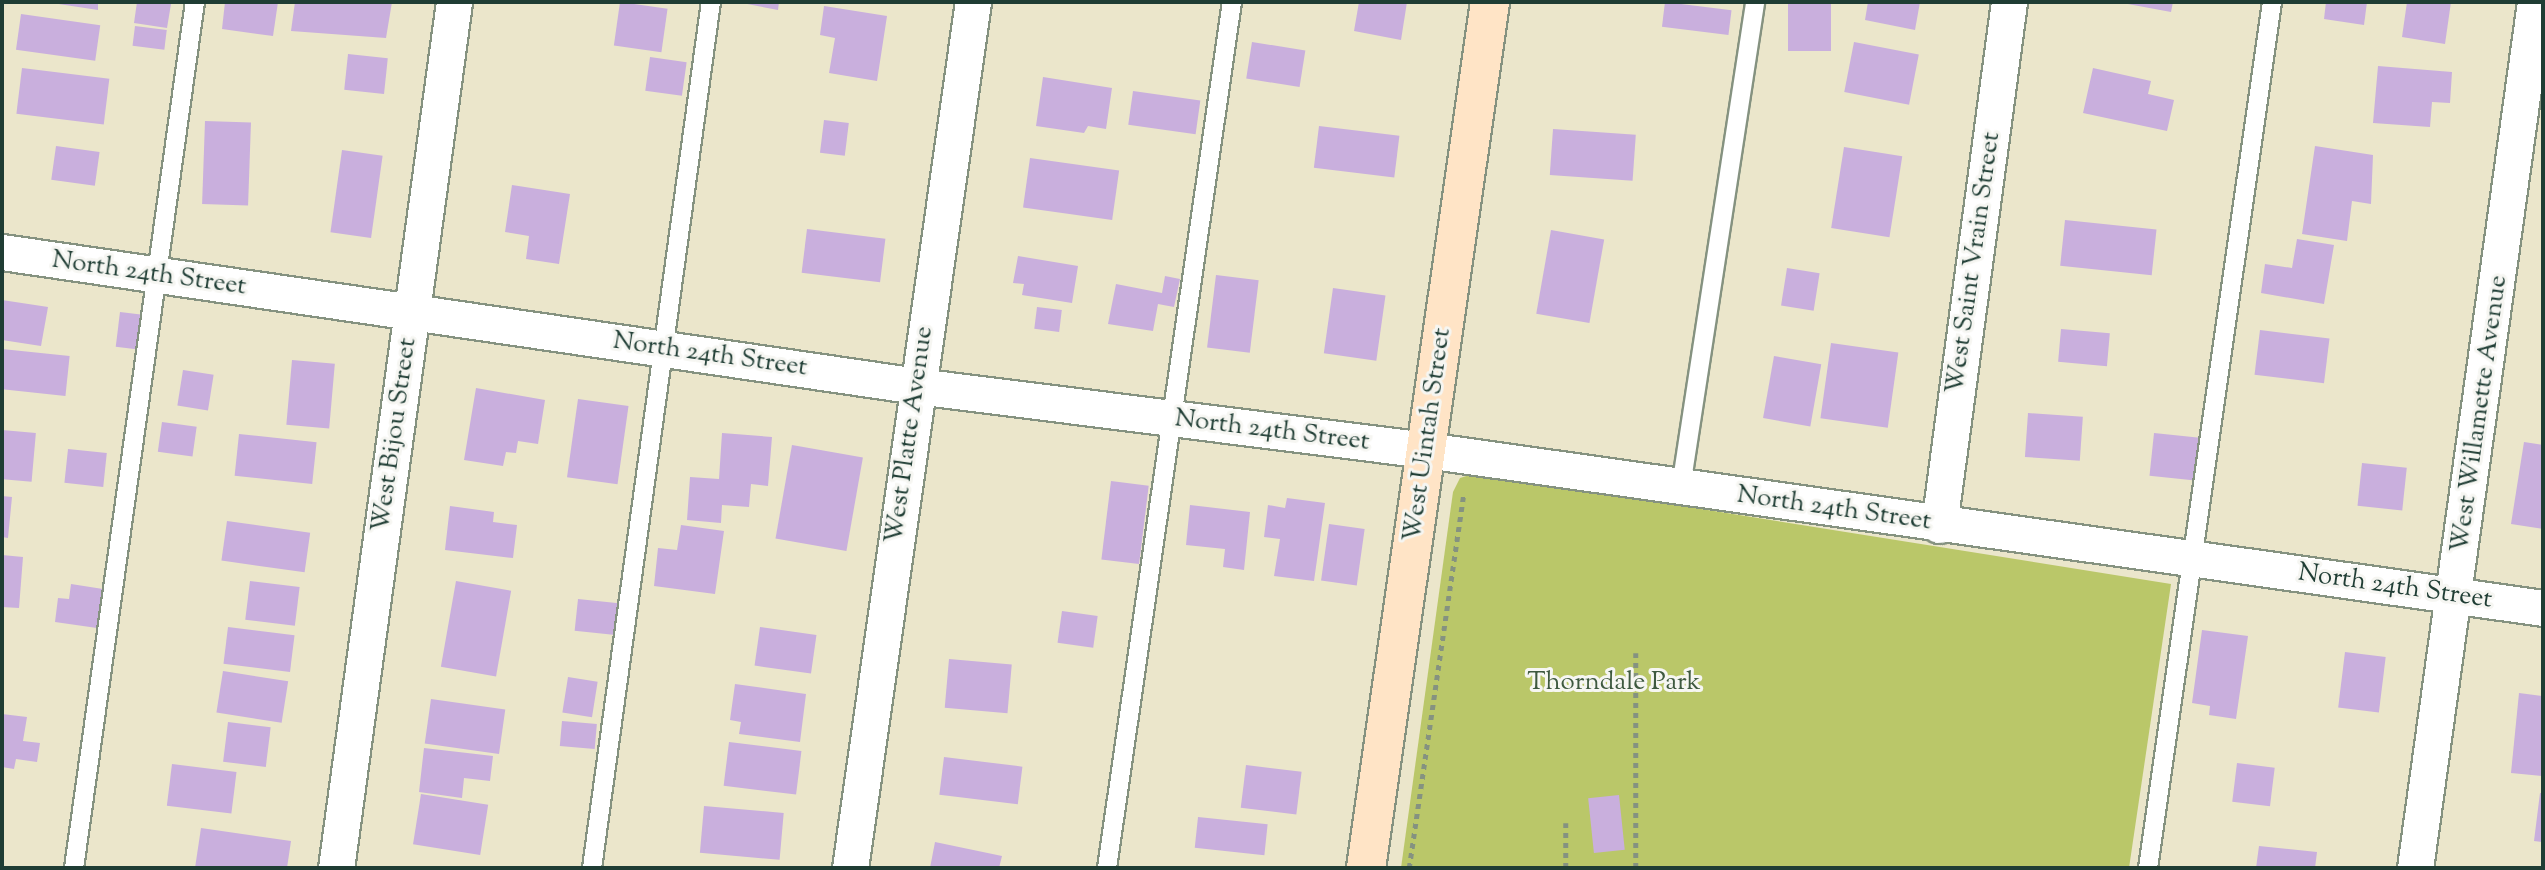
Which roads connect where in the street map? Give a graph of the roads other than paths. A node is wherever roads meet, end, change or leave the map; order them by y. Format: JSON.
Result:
{"nodes":[{"id":1,"x":195,"y":2,"type":"edge"},
{"id":2,"x":454,"y":2,"type":"edge"},
{"id":3,"x":711,"y":2,"type":"edge"},
{"id":4,"x":973,"y":2,"type":"edge"},
{"id":5,"x":1232,"y":2,"type":"edge"},
{"id":6,"x":1490,"y":2,"type":"edge"},
{"id":7,"x":1755,"y":2,"type":"edge"},
{"id":8,"x":2009,"y":2,"type":"edge"},
{"id":9,"x":2272,"y":2,"type":"edge"},
{"id":10,"x":2535,"y":2,"type":"edge"},
{"id":11,"x":2,"y":252,"type":"edge"},
{"id":12,"x":159,"y":275,"type":"junction"},
{"id":13,"x":412,"y":313,"type":"junction"},
{"id":14,"x":661,"y":349,"type":"junction"},
{"id":15,"x":917,"y":386,"type":"junction"},
{"id":16,"x":1173,"y":418,"type":"junction"},
{"id":17,"x":1426,"y":450,"type":"junction"},
{"id":18,"x":1681,"y":487,"type":"junction"},
{"id":19,"x":1939,"y":525,"type":"junction"},
{"id":20,"x":2191,"y":558,"type":"junction"},
{"id":21,"x":2456,"y":595,"type":"junction"},
{"id":22,"x":2543,"y":608,"type":"edge"},
{"id":23,"x":74,"y":868,"type":"edge"},
{"id":24,"x":336,"y":868,"type":"edge"},
{"id":25,"x":592,"y":868,"type":"edge"},
{"id":26,"x":850,"y":868,"type":"edge"},
{"id":27,"x":1107,"y":868,"type":"edge"},
{"id":28,"x":1366,"y":868,"type":"edge"},
{"id":29,"x":2148,"y":868,"type":"edge"},
{"id":30,"x":2415,"y":868,"type":"edge"}],
"edges":[{"from":1,"to":12,"type":"lane"},
{"from":2,"to":13,"type":"street","name":"West Bijou Street"},
{"from":3,"to":14,"type":"lane"},
{"from":4,"to":15,"type":"street","name":"West Platte Avenue"},
{"from":5,"to":16,"type":"lane"},
{"from":6,"to":17,"type":"main road","name":"West Uintah Street"},
{"from":7,"to":18,"type":"lane"},
{"from":8,"to":19,"type":"street","name":"West Saint Vrain Street"},
{"from":9,"to":20,"type":"lane"},
{"from":10,"to":21,"type":"street","name":"West Willamette Avenue"},
{"from":11,"to":12,"type":"street","name":"North 24th Street"},
{"from":12,"to":13,"type":"street","name":"North 24th Street"},
{"from":12,"to":23,"type":"lane"},
{"from":13,"to":14,"type":"street","name":"North 24th Street"},
{"from":13,"to":24,"type":"street","name":"West Bijou Street"},
{"from":14,"to":15,"type":"street","name":"North 24th Street"},
{"from":14,"to":25,"type":"lane"},
{"from":15,"to":16,"type":"street","name":"North 24th Street"},
{"from":15,"to":26,"type":"street","name":"West Platte Avenue"},
{"from":16,"to":17,"type":"street","name":"North 24th Street"},
{"from":16,"to":27,"type":"lane"},
{"from":17,"to":18,"type":"street","name":"North 24th Street"},
{"from":17,"to":28,"type":"main road","name":"West Uintah Street"},
{"from":18,"to":19,"type":"street","name":"North 24th Street"},
{"from":19,"to":20,"type":"street","name":"North 24th Street"},
{"from":20,"to":21,"type":"street","name":"North 24th Street"},
{"from":20,"to":29,"type":"lane"},
{"from":21,"to":22,"type":"street","name":"North 24th Street"},
{"from":21,"to":30,"type":"street","name":"West Willamette Avenue"}]}
